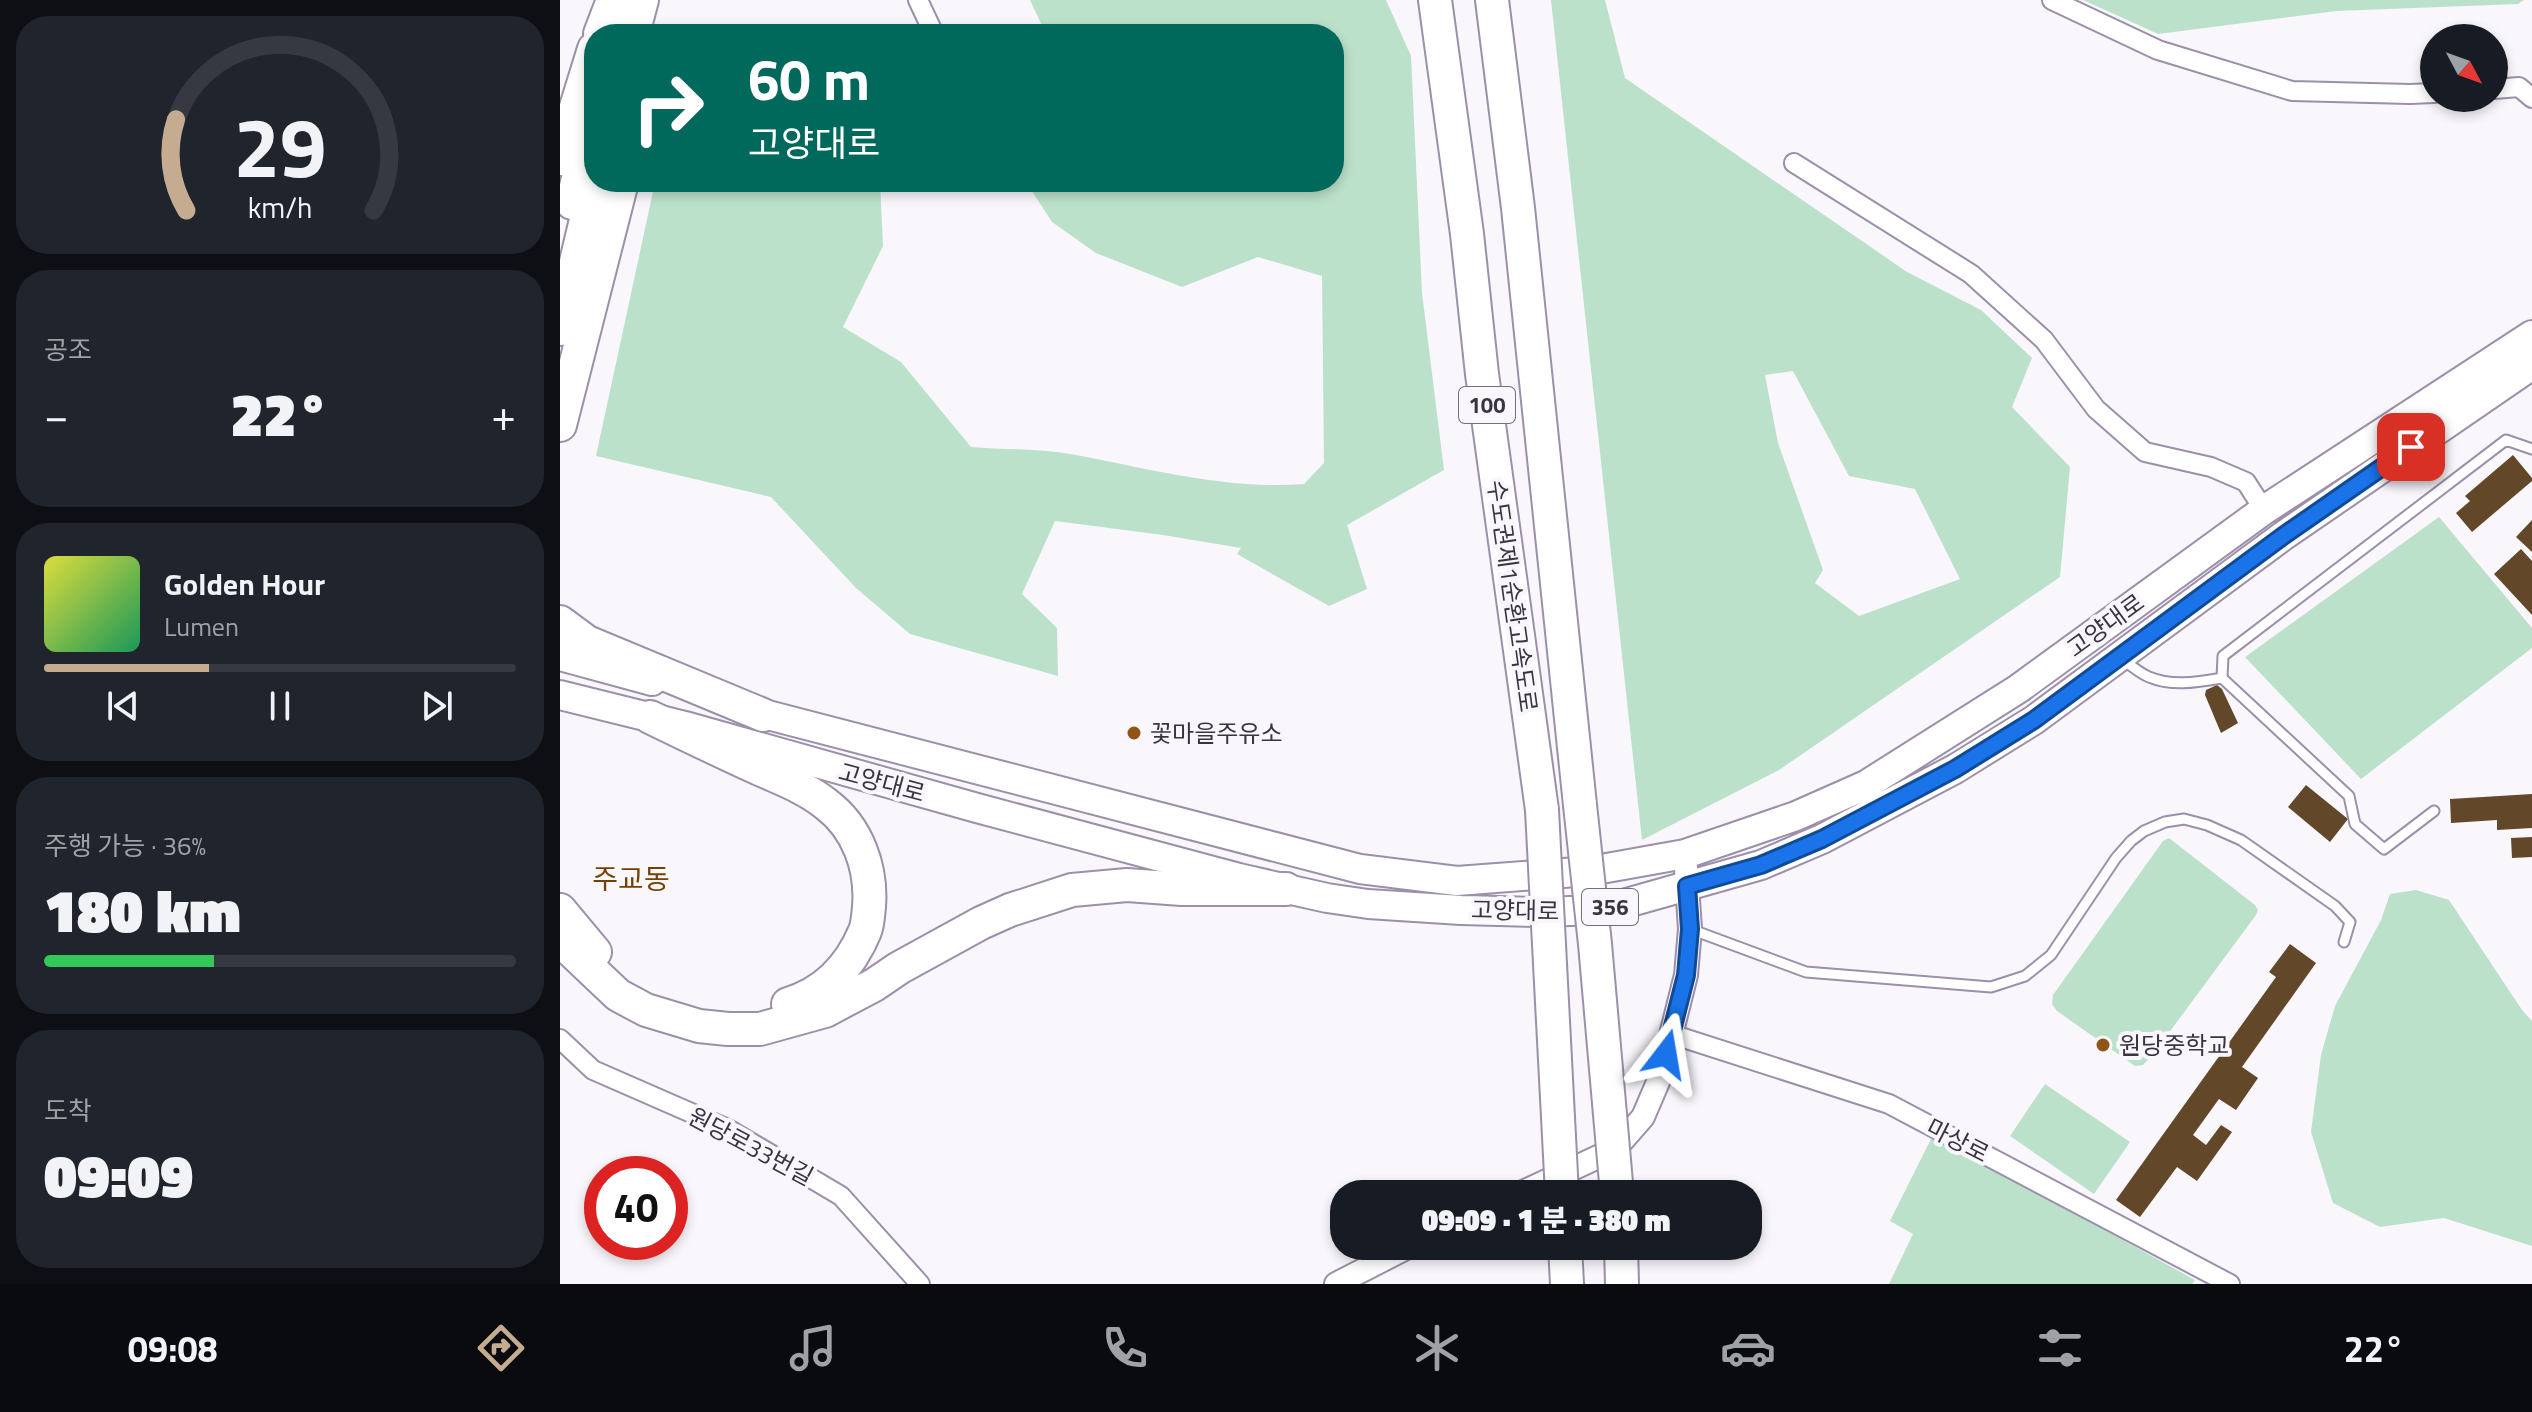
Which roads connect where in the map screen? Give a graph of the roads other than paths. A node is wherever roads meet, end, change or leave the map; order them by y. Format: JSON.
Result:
{"nodes":[{"id":1,"x":613,"y":0,"type":"edge"},
{"id":2,"x":620,"y":0,"type":"edge"},
{"id":3,"x":642,"y":0,"type":"edge"},
{"id":4,"x":655,"y":0,"type":"edge"},
{"id":5,"x":918,"y":0,"type":"edge"},
{"id":6,"x":1426,"y":0,"type":"edge"},
{"id":7,"x":1435,"y":0,"type":"edge"},
{"id":8,"x":1492,"y":0,"type":"edge"},
{"id":9,"x":2052,"y":0,"type":"edge"},
{"id":10,"x":604,"y":24,"type":"edge"},
{"id":11,"x":614,"y":24,"type":"edge"},
{"id":12,"x":636,"y":24,"type":"edge"},
{"id":13,"x":651,"y":24,"type":"edge"},
{"id":14,"x":929,"y":24,"type":"edge"},
{"id":15,"x":1444,"y":62,"type":"junction"},
{"id":16,"x":584,"y":81,"type":"edge"},
{"id":17,"x":2508,"y":88,"type":"edge"},
{"id":18,"x":2420,"y":93,"type":"edge"},
{"id":19,"x":2532,"y":98,"type":"edge"},
{"id":20,"x":584,"y":154,"type":"edge"},
{"id":21,"x":560,"y":159,"type":"edge"},
{"id":22,"x":1794,"y":163,"type":"dead end"},
{"id":23,"x":593,"y":192,"type":"edge"},
{"id":24,"x":619,"y":192,"type":"edge"},
{"id":25,"x":560,"y":253,"type":"edge"},
{"id":26,"x":560,"y":329,"type":"edge"},
{"id":27,"x":2532,"y":335,"type":"edge"},
{"id":28,"x":2532,"y":365,"type":"edge"},
{"id":29,"x":560,"y":425,"type":"edge"},
{"id":30,"x":2532,"y":449,"type":"edge"},
{"id":31,"x":2264,"y":510,"type":"junction"},
{"id":32,"x":560,"y":622,"type":"edge"},
{"id":33,"x":560,"y":656,"type":"edge"},
{"id":34,"x":2114,"y":660,"type":"junction"},
{"id":35,"x":2222,"y":678,"type":"junction"},
{"id":36,"x":560,"y":695,"type":"edge"},
{"id":37,"x":763,"y":715,"type":"junction"},
{"id":38,"x":650,"y":717,"type":"junction"},
{"id":39,"x":2434,"y":811,"type":"dead end"},
{"id":40,"x":1685,"y":854,"type":"junction"},
{"id":41,"x":1687,"y":886,"type":"junction"},
{"id":42,"x":1286,"y":889,"type":"junction"},
{"id":43,"x":560,"y":910,"type":"edge"},
{"id":44,"x":1690,"y":929,"type":"junction"},
{"id":45,"x":560,"y":940,"type":"edge"},
{"id":46,"x":2344,"y":942,"type":"dead end"},
{"id":47,"x":1671,"y":1034,"type":"junction"},
{"id":48,"x":560,"y":1039,"type":"edge"},
{"id":49,"x":1549,"y":1180,"type":"edge"},
{"id":50,"x":1561,"y":1180,"type":"edge"},
{"id":51,"x":1616,"y":1180,"type":"edge"},
{"id":52,"x":1383,"y":1260,"type":"edge"},
{"id":53,"x":1566,"y":1260,"type":"edge"},
{"id":54,"x":1621,"y":1260,"type":"edge"},
{"id":55,"x":920,"y":1284,"type":"edge"},
{"id":56,"x":1336,"y":1284,"type":"edge"},
{"id":57,"x":1567,"y":1284,"type":"edge"},
{"id":58,"x":1622,"y":1284,"type":"edge"},
{"id":59,"x":2230,"y":1284,"type":"edge"}],
"edges":[{"from":1,"to":10,"type":"highway"},
{"from":2,"to":11,"type":"highway"},
{"from":3,"to":12,"type":"highway"},
{"from":4,"to":13,"type":"highway"},
{"from":5,"to":14,"type":"street"},
{"from":6,"to":15,"type":"highway"},
{"from":7,"to":15,"type":"highway","name":"수도권제1순환고속도로","number":"100"},
{"from":8,"to":51,"type":"highway","name":"수도권제1순환고속도로","number":"100","bridge":true},
{"from":9,"to":18,"type":"street"},
{"from":15,"to":50,"type":"highway","name":"수도권제1순환고속도로","number":"100","bridge":true},
{"from":16,"to":21,"type":"highway"},
{"from":17,"to":19,"type":"street"},
{"from":20,"to":25,"type":"highway"},
{"from":22,"to":31,"type":"street"},
{"from":23,"to":26,"type":"highway"},
{"from":24,"to":29,"type":"highway"},
{"from":27,"to":31,"type":"main road","name":"고양대로","number":"356"},
{"from":28,"to":34,"type":"main road","name":"고양대로","number":"356"},
{"from":30,"to":35,"type":"lane"},
{"from":31,"to":40,"type":"main road","name":"고양대로","number":"356"},
{"from":32,"to":37,"type":"highway"},
{"from":33,"to":37,"type":"main road","name":"고양대로","number":"356"},
{"from":34,"to":35,"type":"lane"},
{"from":34,"to":41,"type":"main road","name":"고양대로","number":"356"},
{"from":35,"to":39,"type":"lane"},
{"from":36,"to":38,"type":"main road","name":"고양대로","number":"356"},
{"from":37,"to":40,"type":"main road","name":"고양대로","number":"356"},
{"from":38,"to":42,"type":"main road","name":"고양대로","number":"356"},
{"from":38,"to":43,"type":"highway"},
{"from":40,"to":41,"type":"street"},
{"from":41,"to":42,"type":"main road","name":"고양대로","number":"356"},
{"from":41,"to":44,"type":"street"},
{"from":42,"to":45,"type":"highway"},
{"from":44,"to":46,"type":"lane"},
{"from":44,"to":47,"type":"street"},
{"from":47,"to":49,"type":"street"},
{"from":47,"to":59,"type":"street","name":"마상로"},
{"from":48,"to":55,"type":"street","name":"원당로33번길"},
{"from":52,"to":56,"type":"street"},
{"from":53,"to":57,"type":"highway"},
{"from":54,"to":58,"type":"highway"}]}
